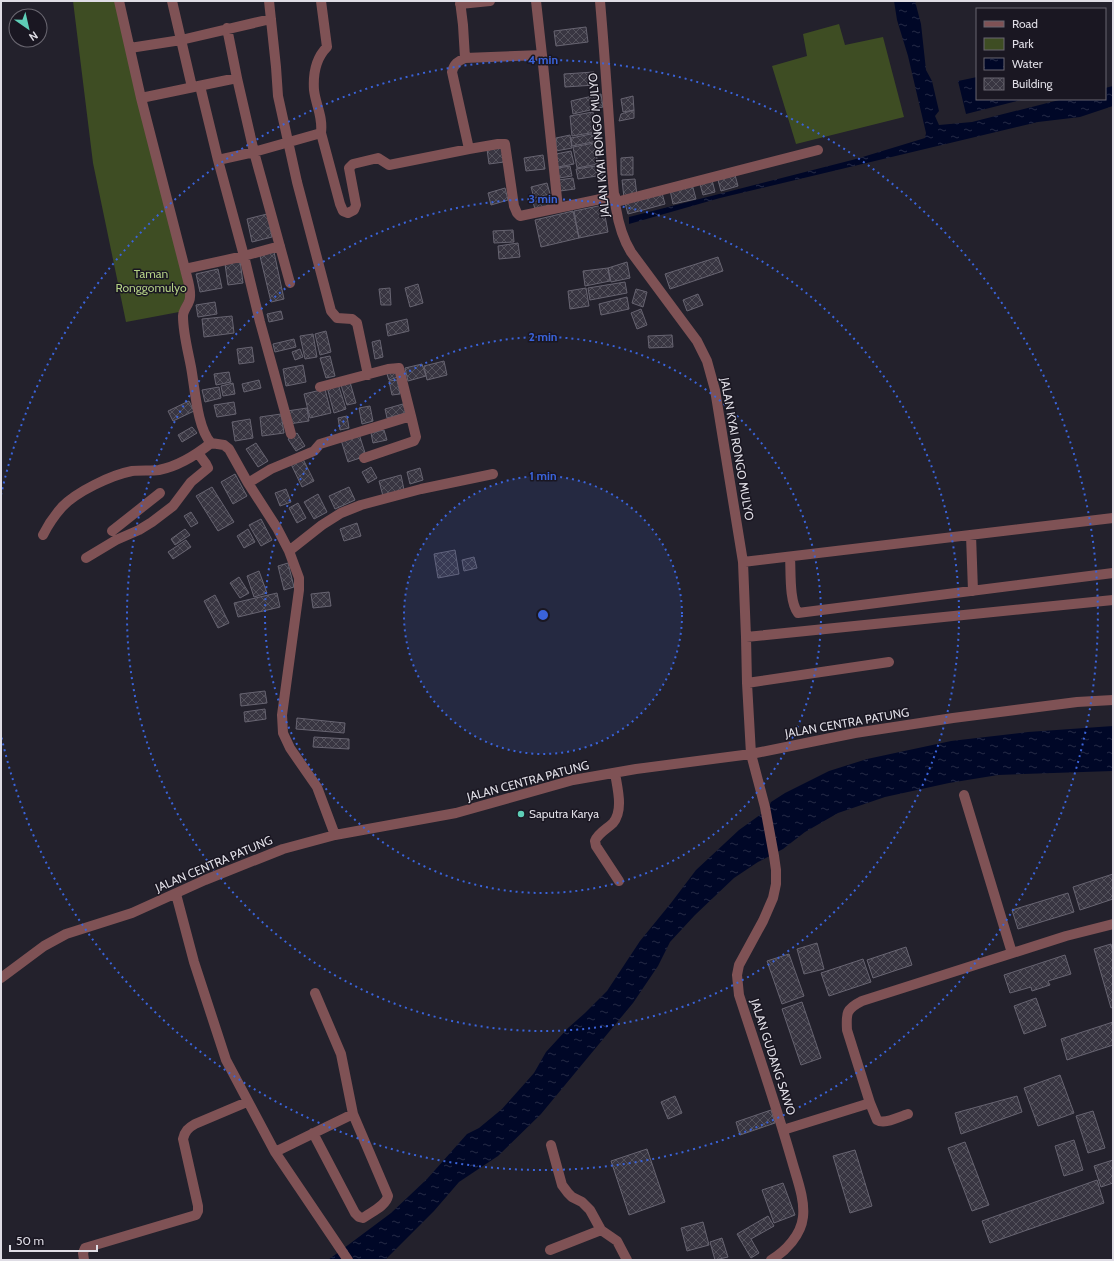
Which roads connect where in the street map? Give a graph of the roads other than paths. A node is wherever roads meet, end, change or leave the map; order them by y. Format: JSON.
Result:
{"nodes":[{"id":1,"x":118,"y":1,"type":"edge"},
{"id":2,"x":172,"y":1,"type":"edge"},
{"id":3,"x":269,"y":1,"type":"edge"},
{"id":4,"x":321,"y":1,"type":"edge"},
{"id":5,"x":490,"y":1,"type":"edge"},
{"id":6,"x":536,"y":1,"type":"edge"},
{"id":7,"x":600,"y":1,"type":"edge"},
{"id":8,"x":460,"y":2,"type":"edge"},
{"id":9,"x":271,"y":19,"type":"junction"},
{"id":10,"x":227,"y":28,"type":"junction"},
{"id":11,"x":181,"y":40,"type":"junction"},
{"id":12,"x":130,"y":48,"type":"junction"},
{"id":13,"x":542,"y":55,"type":"junction"},
{"id":14,"x":465,"y":58,"type":"junction"},
{"id":15,"x":237,"y":78,"type":"junction"},
{"id":16,"x":196,"y":87,"type":"junction"},
{"id":17,"x":141,"y":98,"type":"junction"},
{"id":18,"x":321,"y":133,"type":"junction"},
{"id":19,"x":289,"y":142,"type":"junction"},
{"id":20,"x":469,"y":150,"type":"junction"},
{"id":21,"x":818,"y":150,"type":"dead end"},
{"id":22,"x":254,"y":152,"type":"junction"},
{"id":23,"x":218,"y":160,"type":"junction"},
{"id":24,"x":616,"y":199,"type":"junction"},
{"id":25,"x":558,"y":208,"type":"junction"},
{"id":26,"x":280,"y":246,"type":"junction"},
{"id":27,"x":244,"y":256,"type":"junction"},
{"id":28,"x":185,"y":269,"type":"junction"},
{"id":29,"x":290,"y":283,"type":"dead end"},
{"id":30,"x":368,"y":375,"type":"junction"},
{"id":31,"x":320,"y":387,"type":"dead end"},
{"id":32,"x":411,"y":416,"type":"junction"},
{"id":33,"x":292,"y":434,"type":"dead end"},
{"id":34,"x":211,"y":444,"type":"junction"},
{"id":35,"x":198,"y":453,"type":"junction"},
{"id":36,"x":364,"y":458,"type":"dead end"},
{"id":37,"x":492,"y":474,"type":"dead end"},
{"id":38,"x":248,"y":483,"type":"junction"},
{"id":39,"x":160,"y":493,"type":"dead end"},
{"id":40,"x":1113,"y":518,"type":"edge"},
{"id":41,"x":112,"y":531,"type":"dead end"},
{"id":42,"x":42,"y":535,"type":"dead end"},
{"id":43,"x":971,"y":535,"type":"junction"},
{"id":44,"x":289,"y":551,"type":"junction"},
{"id":45,"x":790,"y":557,"type":"junction"},
{"id":46,"x":86,"y":558,"type":"dead end"},
{"id":47,"x":743,"y":562,"type":"junction"},
{"id":48,"x":1113,"y":573,"type":"edge"},
{"id":49,"x":973,"y":591,"type":"junction"},
{"id":50,"x":1113,"y":600,"type":"edge"},
{"id":51,"x":746,"y":638,"type":"junction"},
{"id":52,"x":889,"y":662,"type":"dead end"},
{"id":53,"x":747,"y":683,"type":"junction"},
{"id":54,"x":1113,"y":700,"type":"edge"},
{"id":55,"x":751,"y":754,"type":"junction"},
{"id":56,"x":615,"y":773,"type":"junction"},
{"id":57,"x":964,"y":795,"type":"dead end"},
{"id":58,"x":765,"y":806,"type":"joint"},
{"id":59,"x":335,"y":835,"type":"junction"},
{"id":60,"x":620,"y":881,"type":"dead end"},
{"id":61,"x":176,"y":894,"type":"junction"},
{"id":62,"x":1113,"y":924,"type":"edge"},
{"id":63,"x":1012,"y":953,"type":"junction"},
{"id":64,"x":1,"y":978,"type":"edge"},
{"id":65,"x":315,"y":993,"type":"dead end"},
{"id":66,"x":247,"y":1102,"type":"junction"},
{"id":67,"x":870,"y":1103,"type":"junction"},
{"id":68,"x":353,"y":1114,"type":"junction"},
{"id":69,"x":908,"y":1114,"type":"dead end"},
{"id":70,"x":783,"y":1130,"type":"junction"},
{"id":71,"x":313,"y":1133,"type":"junction"},
{"id":72,"x":551,"y":1145,"type":"dead end"},
{"id":73,"x":275,"y":1152,"type":"junction"},
{"id":74,"x":601,"y":1230,"type":"junction"},
{"id":75,"x":550,"y":1250,"type":"dead end"},
{"id":76,"x":84,"y":1260,"type":"edge"},
{"id":77,"x":348,"y":1260,"type":"edge"},
{"id":78,"x":626,"y":1260,"type":"edge"},
{"id":79,"x":771,"y":1260,"type":"edge"}],
"edges":[{"from":1,"to":12,"type":"street"},
{"from":2,"to":11,"type":"street"},
{"from":3,"to":9,"type":"street"},
{"from":4,"to":18,"type":"street"},
{"from":5,"to":8,"type":"street"},
{"from":6,"to":13,"type":"street"},
{"from":7,"to":24,"type":"street","name":"JALAN KYAI RONGO MULYO"},
{"from":8,"to":14,"type":"street"},
{"from":9,"to":10,"type":"street"},
{"from":9,"to":19,"type":"street"},
{"from":10,"to":11,"type":"street"},
{"from":10,"to":15,"type":"street"},
{"from":11,"to":12,"type":"street"},
{"from":11,"to":16,"type":"street"},
{"from":12,"to":17,"type":"street"},
{"from":13,"to":14,"type":"street"},
{"from":13,"to":25,"type":"street"},
{"from":14,"to":20,"type":"street"},
{"from":15,"to":16,"type":"street"},
{"from":15,"to":22,"type":"street"},
{"from":16,"to":17,"type":"street"},
{"from":16,"to":23,"type":"street"},
{"from":17,"to":28,"type":"street"},
{"from":18,"to":19,"type":"street"},
{"from":18,"to":20,"type":"street"},
{"from":19,"to":22,"type":"street"},
{"from":19,"to":30,"type":"street"},
{"from":20,"to":25,"type":"street"},
{"from":21,"to":24,"type":"street"},
{"from":22,"to":23,"type":"street"},
{"from":22,"to":26,"type":"street"},
{"from":23,"to":27,"type":"street"},
{"from":24,"to":25,"type":"street"},
{"from":24,"to":47,"type":"street","name":"JALAN KYAI RONGO MULYO"},
{"from":26,"to":27,"type":"street"},
{"from":26,"to":29,"type":"street"},
{"from":27,"to":28,"type":"street"},
{"from":27,"to":33,"type":"street"},
{"from":28,"to":34,"type":"street"},
{"from":30,"to":31,"type":"street"},
{"from":30,"to":32,"type":"street"},
{"from":32,"to":36,"type":"street"},
{"from":32,"to":38,"type":"street"},
{"from":34,"to":35,"type":"street"},
{"from":34,"to":38,"type":"street"},
{"from":35,"to":42,"type":"street"},
{"from":35,"to":46,"type":"street"},
{"from":37,"to":44,"type":"street"},
{"from":38,"to":44,"type":"street"},
{"from":39,"to":41,"type":"street"},
{"from":40,"to":43,"type":"street"},
{"from":43,"to":45,"type":"street"},
{"from":43,"to":49,"type":"street"},
{"from":44,"to":59,"type":"street"},
{"from":45,"to":47,"type":"street"},
{"from":45,"to":49,"type":"street"},
{"from":47,"to":51,"type":"street","name":"JALAN KYAI RONGO MULYO"},
{"from":48,"to":49,"type":"street"},
{"from":50,"to":51,"type":"street"},
{"from":51,"to":53,"type":"street","name":"JALAN KYAI RONGO MULYO"},
{"from":52,"to":53,"type":"street"},
{"from":53,"to":55,"type":"street","name":"JALAN KYAI RONGO MULYO"},
{"from":54,"to":55,"type":"street","name":"JALAN CENTRA PATUNG"},
{"from":55,"to":56,"type":"street","name":"JALAN CENTRA PATUNG"},
{"from":55,"to":58,"type":"street","name":"JALAN KYAI RONGO MULYO"},
{"from":56,"to":59,"type":"street","name":"JALAN CENTRA PATUNG"},
{"from":56,"to":60,"type":"street"},
{"from":57,"to":63,"type":"street"},
{"from":58,"to":70,"type":"street","name":"JALAN GUDANG SAWO"},
{"from":59,"to":61,"type":"street","name":"JALAN CENTRA PATUNG"},
{"from":61,"to":64,"type":"street","name":"JALAN CENTRA PATUNG"},
{"from":61,"to":66,"type":"street"},
{"from":62,"to":63,"type":"street"},
{"from":63,"to":67,"type":"street"},
{"from":65,"to":68,"type":"street"},
{"from":66,"to":73,"type":"street"},
{"from":66,"to":76,"type":"street"},
{"from":67,"to":69,"type":"street"},
{"from":67,"to":70,"type":"street"},
{"from":68,"to":71,"type":"street"},
{"from":68,"to":71,"type":"street"},
{"from":70,"to":79,"type":"street","name":"JALAN GUDANG SAWO"},
{"from":71,"to":73,"type":"street"},
{"from":72,"to":74,"type":"street"},
{"from":73,"to":77,"type":"street"},
{"from":74,"to":75,"type":"street"},
{"from":74,"to":78,"type":"street"}]}
